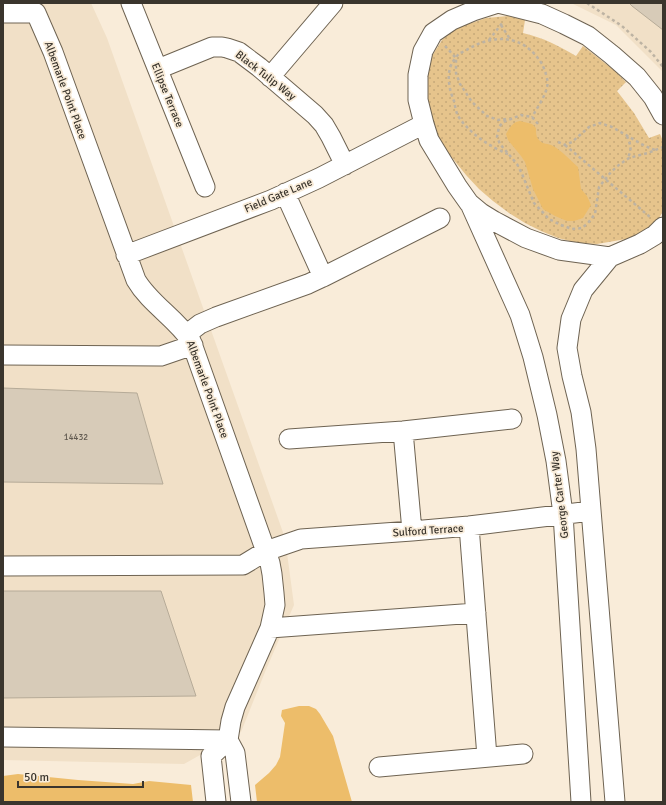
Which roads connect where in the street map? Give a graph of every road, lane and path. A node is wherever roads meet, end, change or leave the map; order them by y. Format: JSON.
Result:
{"nodes":[{"id":1,"x":131,"y":3,"type":"edge"},
{"id":2,"x":333,"y":3,"type":"edge"},
{"id":3,"x":498,"y":3,"type":"edge"},
{"id":4,"x":587,"y":3,"type":"edge"},
{"id":5,"x":3,"y":12,"type":"edge"},
{"id":6,"x":501,"y":25,"type":"dead end"},
{"id":7,"x":433,"y":33,"type":"junction"},
{"id":8,"x":511,"y":40,"type":"junction"},
{"id":9,"x":456,"y":58,"type":"junction"},
{"id":10,"x":663,"y":67,"type":"edge"},
{"id":11,"x":158,"y":69,"type":"junction"},
{"id":12,"x":270,"y":78,"type":"junction"},
{"id":13,"x":663,"y":114,"type":"edge"},
{"id":14,"x":532,"y":117,"type":"junction"},
{"id":15,"x":510,"y":119,"type":"junction"},
{"id":16,"x":424,"y":124,"type":"junction"},
{"id":17,"x":538,"y":124,"type":"dead end"},
{"id":18,"x":627,"y":136,"type":"junction"},
{"id":19,"x":558,"y":142,"type":"dead end"},
{"id":20,"x":565,"y":145,"type":"junction"},
{"id":21,"x":663,"y":147,"type":"edge"},
{"id":22,"x":656,"y":150,"type":"junction"},
{"id":23,"x":509,"y":154,"type":"junction"},
{"id":24,"x":624,"y":161,"type":"junction"},
{"id":25,"x":345,"y":165,"type":"junction"},
{"id":26,"x":605,"y":179,"type":"junction"},
{"id":27,"x":205,"y":187,"type":"dead end"},
{"id":28,"x":285,"y":193,"type":"junction"},
{"id":29,"x":469,"y":203,"type":"junction"},
{"id":30,"x":440,"y":218,"type":"dead end"},
{"id":31,"x":663,"y":228,"type":"edge"},
{"id":32,"x":126,"y":255,"type":"junction"},
{"id":33,"x":610,"y":258,"type":"junction"},
{"id":34,"x":323,"y":277,"type":"junction"},
{"id":35,"x":190,"y":340,"type":"junction"},
{"id":36,"x":3,"y":355,"type":"edge"},
{"id":37,"x":512,"y":420,"type":"dead end"},
{"id":38,"x":403,"y":431,"type":"junction"},
{"id":39,"x":289,"y":439,"type":"dead end"},
{"id":40,"x":591,"y":511,"type":"junction"},
{"id":41,"x":563,"y":514,"type":"junction"},
{"id":42,"x":469,"y":526,"type":"junction"},
{"id":43,"x":412,"y":531,"type":"junction"},
{"id":44,"x":266,"y":551,"type":"junction"},
{"id":45,"x":3,"y":566,"type":"edge"},
{"id":46,"x":476,"y":613,"type":"junction"},
{"id":47,"x":270,"y":628,"type":"junction"},
{"id":48,"x":3,"y":737,"type":"edge"},
{"id":49,"x":228,"y":740,"type":"junction"},
{"id":50,"x":523,"y":754,"type":"dead end"},
{"id":51,"x":487,"y":757,"type":"junction"},
{"id":52,"x":379,"y":767,"type":"dead end"},
{"id":53,"x":216,"y":802,"type":"edge"},
{"id":54,"x":241,"y":802,"type":"edge"},
{"id":55,"x":581,"y":802,"type":"edge"},
{"id":56,"x":615,"y":802,"type":"edge"}],
"edges":[{"from":1,"to":11,"type":"street","name":"Ellipse Terrace"},
{"from":2,"to":12,"type":"street"},
{"from":3,"to":7,"type":"street","name":"George Carter Way"},
{"from":3,"to":13,"type":"street","name":"George Carter Way"},
{"from":4,"to":10,"type":"path"},
{"from":5,"to":32,"type":"street","name":"Albemarle Point Place"},
{"from":6,"to":8,"type":"path"},
{"from":7,"to":9,"type":"path"},
{"from":7,"to":16,"type":"street","name":"George Carter Way"},
{"from":8,"to":9,"type":"path"},
{"from":8,"to":14,"type":"path"},
{"from":9,"to":15,"type":"path"},
{"from":9,"to":23,"type":"path"},
{"from":11,"to":12,"type":"street","name":"Black Tulip Way"},
{"from":11,"to":27,"type":"street","name":"Ellipse Terrace"},
{"from":12,"to":25,"type":"street","name":"Black Tulip Way"},
{"from":14,"to":15,"type":"path"},
{"from":14,"to":17,"type":"path"},
{"from":15,"to":23,"type":"path"},
{"from":16,"to":25,"type":"street","name":"Field Gate Lane"},
{"from":16,"to":29,"type":"street","name":"George Carter Way"},
{"from":18,"to":20,"type":"path"},
{"from":18,"to":22,"type":"path"},
{"from":18,"to":24,"type":"path"},
{"from":19,"to":20,"type":"path"},
{"from":20,"to":26,"type":"path"},
{"from":21,"to":22,"type":"path"},
{"from":22,"to":24,"type":"path"},
{"from":23,"to":26,"type":"path"},
{"from":24,"to":26,"type":"path"},
{"from":25,"to":28,"type":"street","name":"Field Gate Lane"},
{"from":26,"to":31,"type":"path"},
{"from":28,"to":32,"type":"street","name":"Field Gate Lane"},
{"from":28,"to":34,"type":"street"},
{"from":29,"to":33,"type":"street","name":"George Carter Way"},
{"from":29,"to":41,"type":"street","name":"George Carter Way"},
{"from":30,"to":34,"type":"street"},
{"from":31,"to":33,"type":"street"},
{"from":32,"to":35,"type":"street","name":"Albemarle Point Place"},
{"from":33,"to":40,"type":"street"},
{"from":34,"to":35,"type":"street"},
{"from":35,"to":36,"type":"street"},
{"from":35,"to":44,"type":"street","name":"Albemarle Point Place"},
{"from":37,"to":38,"type":"street"},
{"from":38,"to":39,"type":"street"},
{"from":38,"to":43,"type":"street"},
{"from":40,"to":41,"type":"street","name":"Sulford Terrace"},
{"from":40,"to":56,"type":"street"},
{"from":41,"to":42,"type":"street","name":"Sulford Terrace"},
{"from":41,"to":55,"type":"street","name":"George Carter Way"},
{"from":42,"to":43,"type":"street","name":"Sulford Terrace"},
{"from":42,"to":46,"type":"street"},
{"from":43,"to":44,"type":"street","name":"Sulford Terrace"},
{"from":44,"to":45,"type":"street","name":"Sulford Terrace"},
{"from":44,"to":47,"type":"street","name":"Albemarle Point Place"},
{"from":46,"to":47,"type":"street"},
{"from":46,"to":51,"type":"street"},
{"from":47,"to":49,"type":"street","name":"Albemarle Point Place"},
{"from":48,"to":49,"type":"street"},
{"from":49,"to":53,"type":"street"},
{"from":49,"to":54,"type":"street"},
{"from":50,"to":51,"type":"street"},
{"from":51,"to":52,"type":"street"}]}
